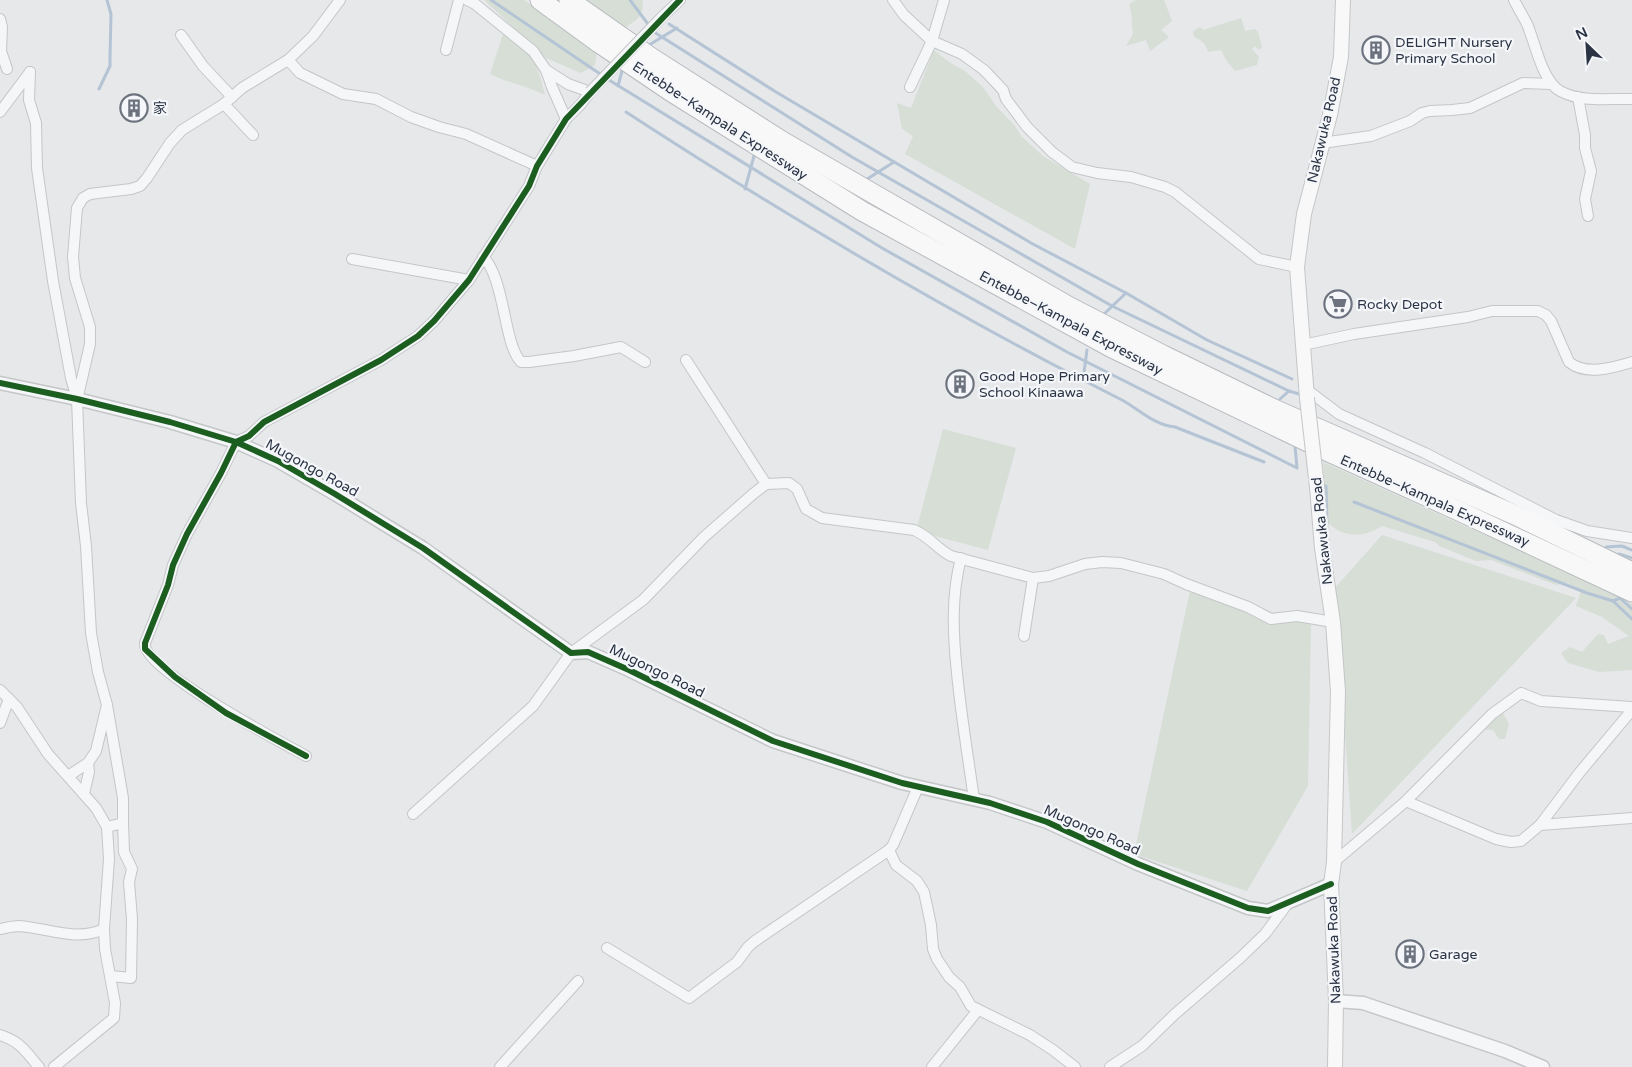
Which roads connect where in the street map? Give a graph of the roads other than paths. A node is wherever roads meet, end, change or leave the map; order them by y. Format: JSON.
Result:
{"nodes":[{"id":1,"x":340,"y":0,"type":"edge"},
{"id":2,"x":459,"y":0,"type":"edge"},
{"id":3,"x":467,"y":0,"type":"edge"},
{"id":4,"x":540,"y":0,"type":"edge"},
{"id":5,"x":569,"y":0,"type":"edge"},
{"id":6,"x":680,"y":0,"type":"edge"},
{"id":7,"x":894,"y":0,"type":"edge"},
{"id":8,"x":944,"y":0,"type":"edge"},
{"id":9,"x":1343,"y":0,"type":"edge"},
{"id":10,"x":1514,"y":0,"type":"edge"},
{"id":11,"x":0,"y":19,"type":"edge"},
{"id":12,"x":181,"y":35,"type":"dead end"},
{"id":13,"x":932,"y":41,"type":"junction"},
{"id":14,"x":446,"y":50,"type":"dead end"},
{"id":15,"x":288,"y":60,"type":"junction"},
{"id":16,"x":7,"y":69,"type":"dead end"},
{"id":17,"x":546,"y":70,"type":"junction"},
{"id":18,"x":1551,"y":84,"type":"junction"},
{"id":19,"x":910,"y":87,"type":"dead end"},
{"id":20,"x":590,"y":92,"type":"junction"},
{"id":21,"x":1578,"y":97,"type":"junction"},
{"id":22,"x":1632,"y":99,"type":"edge"},
{"id":23,"x":228,"y":100,"type":"junction"},
{"id":24,"x":0,"y":112,"type":"edge"},
{"id":25,"x":566,"y":119,"type":"junction"},
{"id":26,"x":253,"y":135,"type":"dead end"},
{"id":27,"x":1322,"y":143,"type":"junction"},
{"id":28,"x":537,"y":166,"type":"junction"},
{"id":29,"x":1588,"y":216,"type":"dead end"},
{"id":30,"x":483,"y":257,"type":"junction"},
{"id":31,"x":352,"y":259,"type":"dead end"},
{"id":32,"x":1297,"y":267,"type":"junction"},
{"id":33,"x":469,"y":280,"type":"junction"},
{"id":34,"x":1303,"y":345,"type":"junction"},
{"id":35,"x":686,"y":360,"type":"dead end"},
{"id":36,"x":645,"y":362,"type":"dead end"},
{"id":37,"x":1632,"y":362,"type":"edge"},
{"id":38,"x":0,"y":383,"type":"edge"},
{"id":39,"x":1307,"y":393,"type":"junction"},
{"id":40,"x":77,"y":399,"type":"junction"},
{"id":41,"x":236,"y":442,"type":"junction"},
{"id":42,"x":766,"y":484,"type":"junction"},
{"id":43,"x":1632,"y":538,"type":"edge"},
{"id":44,"x":960,"y":558,"type":"junction"},
{"id":45,"x":1632,"y":572,"type":"edge"},
{"id":46,"x":1034,"y":578,"type":"junction"},
{"id":47,"x":1632,"y":592,"type":"edge"},
{"id":48,"x":1333,"y":622,"type":"junction"},
{"id":49,"x":1024,"y":636,"type":"dead end"},
{"id":50,"x":571,"y":653,"type":"junction"},
{"id":51,"x":0,"y":690,"type":"edge"},
{"id":52,"x":9,"y":699,"type":"junction"},
{"id":53,"x":107,"y":704,"type":"junction"},
{"id":54,"x":1632,"y":708,"type":"edge"},
{"id":55,"x":0,"y":723,"type":"edge"},
{"id":56,"x":96,"y":752,"type":"junction"},
{"id":57,"x":115,"y":754,"type":"junction"},
{"id":58,"x":306,"y":756,"type":"dead end"},
{"id":59,"x":88,"y":763,"type":"junction"},
{"id":60,"x":68,"y":776,"type":"junction"},
{"id":61,"x":918,"y":787,"type":"junction"},
{"id":62,"x":84,"y":794,"type":"junction"},
{"id":63,"x":974,"y":799,"type":"junction"},
{"id":64,"x":1405,"y":802,"type":"junction"},
{"id":65,"x":413,"y":814,"type":"dead end"},
{"id":66,"x":1632,"y":818,"type":"edge"},
{"id":67,"x":123,"y":823,"type":"junction"},
{"id":68,"x":1540,"y":825,"type":"junction"},
{"id":69,"x":106,"y":827,"type":"junction"},
{"id":70,"x":890,"y":850,"type":"junction"},
{"id":71,"x":1334,"y":862,"type":"junction"},
{"id":72,"x":1331,"y":884,"type":"junction"},
{"id":73,"x":1288,"y":903,"type":"junction"},
{"id":74,"x":0,"y":929,"type":"edge"},
{"id":75,"x":104,"y":929,"type":"junction"},
{"id":76,"x":607,"y":948,"type":"dead end"},
{"id":77,"x":111,"y":976,"type":"junction"},
{"id":78,"x":578,"y":981,"type":"dead end"},
{"id":79,"x":1336,"y":1001,"type":"junction"},
{"id":80,"x":978,"y":1010,"type":"junction"},
{"id":81,"x":0,"y":1035,"type":"edge"},
{"id":82,"x":39,"y":1067,"type":"edge"},
{"id":83,"x":54,"y":1067,"type":"edge"},
{"id":84,"x":500,"y":1067,"type":"edge"},
{"id":85,"x":932,"y":1067,"type":"edge"},
{"id":86,"x":1075,"y":1067,"type":"edge"},
{"id":87,"x":1110,"y":1067,"type":"edge"},
{"id":88,"x":1335,"y":1067,"type":"edge"},
{"id":89,"x":1543,"y":1067,"type":"edge"}],
"edges":[{"from":1,"to":15,"type":"street"},
{"from":2,"to":14,"type":"street"},
{"from":3,"to":17,"type":"street"},
{"from":4,"to":47,"type":"highway","name":"Entebbe–Kampala Expressway"},
{"from":5,"to":45,"type":"highway","name":"Entebbe–Kampala Expressway"},
{"from":6,"to":20,"type":"street","bridge":true},
{"from":7,"to":13,"type":"street"},
{"from":8,"to":13,"type":"street"},
{"from":9,"to":27,"type":"main road","name":"Nakawuka Road"},
{"from":10,"to":18,"type":"street"},
{"from":11,"to":16,"type":"street"},
{"from":12,"to":23,"type":"street"},
{"from":13,"to":19,"type":"street"},
{"from":13,"to":32,"type":"street"},
{"from":15,"to":23,"type":"street"},
{"from":15,"to":28,"type":"street"},
{"from":17,"to":20,"type":"street"},
{"from":17,"to":25,"type":"street"},
{"from":18,"to":21,"type":"street"},
{"from":18,"to":27,"type":"street"},
{"from":20,"to":25,"type":"street"},
{"from":21,"to":22,"type":"street"},
{"from":21,"to":29,"type":"street"},
{"from":23,"to":26,"type":"street"},
{"from":23,"to":40,"type":"street"},
{"from":24,"to":40,"type":"street"},
{"from":25,"to":28,"type":"street"},
{"from":27,"to":32,"type":"main road","name":"Nakawuka Road"},
{"from":28,"to":30,"type":"street"},
{"from":30,"to":33,"type":"street"},
{"from":30,"to":36,"type":"street"},
{"from":31,"to":33,"type":"street"},
{"from":32,"to":34,"type":"main road","name":"Nakawuka Road"},
{"from":33,"to":41,"type":"street"},
{"from":34,"to":37,"type":"street"},
{"from":34,"to":39,"type":"main road","name":"Nakawuka Road"},
{"from":35,"to":42,"type":"street"},
{"from":38,"to":40,"type":"street","name":"Mugongo Road"},
{"from":39,"to":43,"type":"street"},
{"from":39,"to":48,"type":"main road","name":"Nakawuka Road","bridge":true},
{"from":40,"to":41,"type":"street","name":"Mugongo Road"},
{"from":40,"to":53,"type":"street"},
{"from":41,"to":50,"type":"street","name":"Mugongo Road"},
{"from":41,"to":58,"type":"street"},
{"from":42,"to":44,"type":"street"},
{"from":42,"to":50,"type":"street"},
{"from":44,"to":46,"type":"street"},
{"from":44,"to":63,"type":"street"},
{"from":46,"to":48,"type":"street"},
{"from":46,"to":49,"type":"street"},
{"from":48,"to":71,"type":"main road","name":"Nakawuka Road"},
{"from":50,"to":61,"type":"street","name":"Mugongo Road"},
{"from":50,"to":65,"type":"street"},
{"from":51,"to":52,"type":"street"},
{"from":52,"to":55,"type":"street"},
{"from":52,"to":60,"type":"street"},
{"from":53,"to":56,"type":"street"},
{"from":53,"to":57,"type":"street"},
{"from":54,"to":64,"type":"street"},
{"from":54,"to":68,"type":"street"},
{"from":56,"to":57,"type":"street"},
{"from":56,"to":59,"type":"street"},
{"from":57,"to":67,"type":"street"},
{"from":59,"to":60,"type":"street"},
{"from":59,"to":62,"type":"street"},
{"from":60,"to":62,"type":"street"},
{"from":61,"to":63,"type":"street","name":"Mugongo Road"},
{"from":61,"to":70,"type":"street"},
{"from":62,"to":69,"type":"street"},
{"from":63,"to":73,"type":"street","name":"Mugongo Road"},
{"from":64,"to":68,"type":"street"},
{"from":64,"to":71,"type":"street"},
{"from":66,"to":68,"type":"street"},
{"from":67,"to":69,"type":"street"},
{"from":67,"to":77,"type":"street"},
{"from":69,"to":75,"type":"street"},
{"from":70,"to":76,"type":"street"},
{"from":70,"to":80,"type":"street"},
{"from":71,"to":72,"type":"main road","name":"Nakawuka Road"},
{"from":72,"to":73,"type":"street","name":"Mugongo Road"},
{"from":72,"to":79,"type":"main road","name":"Nakawuka Road"},
{"from":73,"to":87,"type":"street"},
{"from":74,"to":75,"type":"street"},
{"from":75,"to":77,"type":"street"},
{"from":77,"to":83,"type":"street"},
{"from":78,"to":84,"type":"street"},
{"from":79,"to":88,"type":"main road","name":"Nakawuka Road"},
{"from":79,"to":89,"type":"street"},
{"from":80,"to":85,"type":"street"},
{"from":80,"to":86,"type":"street"},
{"from":81,"to":82,"type":"street"}]}
